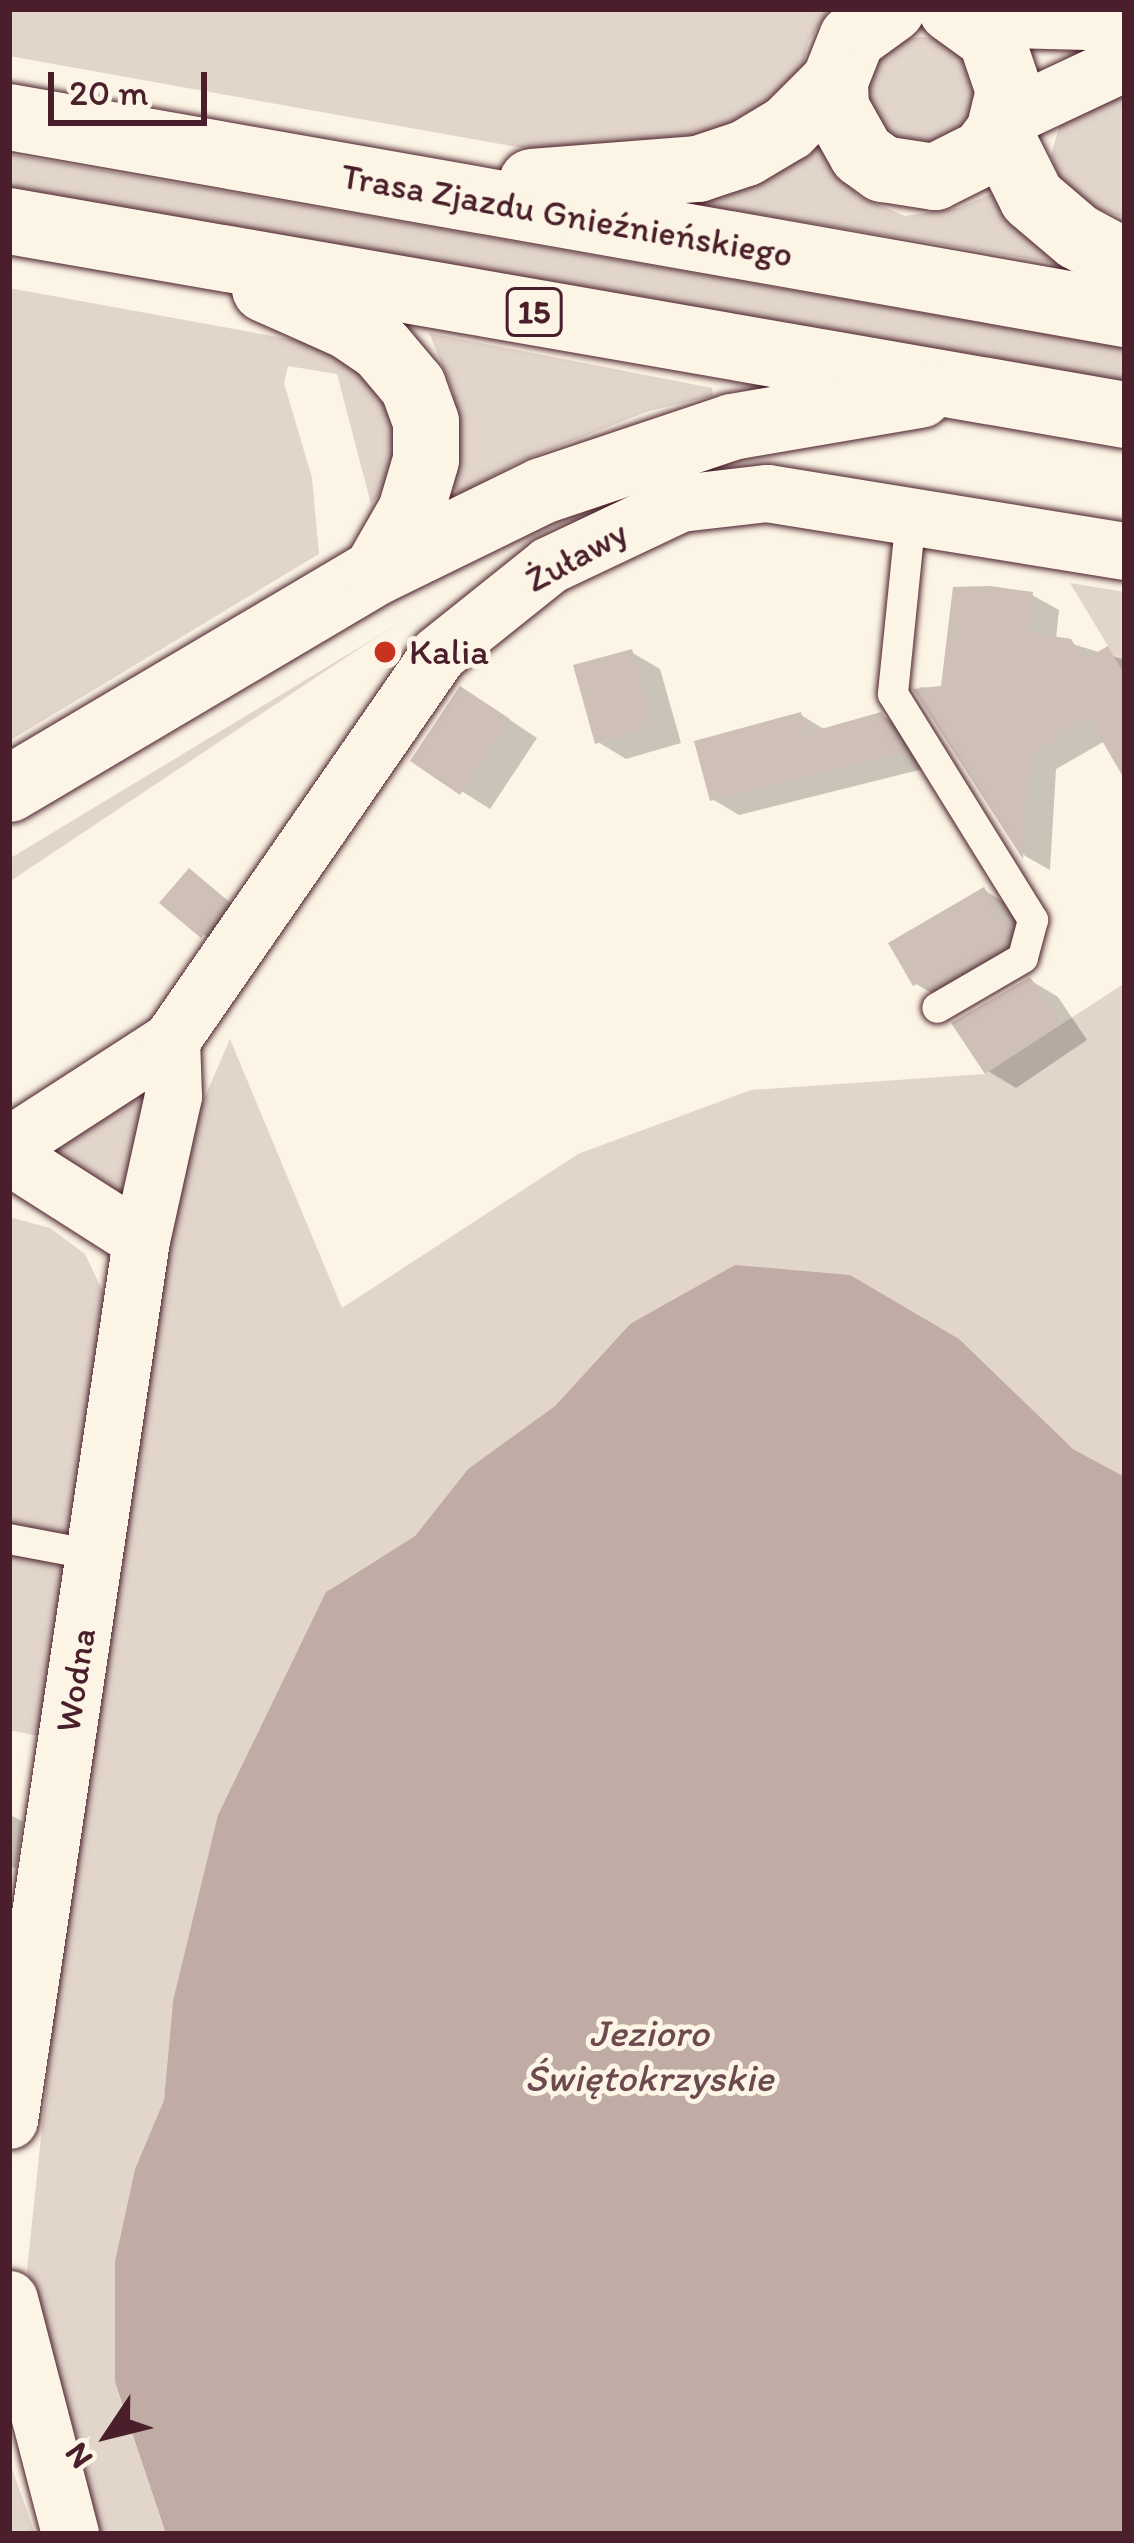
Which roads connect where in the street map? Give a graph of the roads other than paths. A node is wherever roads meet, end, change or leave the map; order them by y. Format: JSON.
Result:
{"nodes":[{"id":1,"x":961,"y":14,"type":"edge"},
{"id":2,"x":1125,"y":22,"type":"edge"},
{"id":3,"x":859,"y":34,"type":"edge"},
{"id":4,"x":1125,"y":62,"type":"edge"},
{"id":5,"x":9,"y":117,"type":"edge"},
{"id":6,"x":1002,"y":126,"type":"junction"},
{"id":7,"x":309,"y":170,"type":"junction"},
{"id":8,"x":9,"y":221,"type":"edge"},
{"id":9,"x":98,"y":236,"type":"junction"},
{"id":10,"x":1125,"y":262,"type":"edge"},
{"id":11,"x":1125,"y":314,"type":"edge"},
{"id":12,"x":971,"y":388,"type":"junction"},
{"id":13,"x":1125,"y":415,"type":"edge"},
{"id":14,"x":911,"y":516,"type":"junction"},
{"id":15,"x":1125,"y":551,"type":"edge"},
{"id":16,"x":376,"y":572,"type":"junction"},
{"id":17,"x":9,"y":789,"type":"edge"},
{"id":18,"x":937,"y":1008,"type":"dead end"},
{"id":19,"x":171,"y":1040,"type":"junction"},
{"id":20,"x":9,"y":1145,"type":"edge"},
{"id":21,"x":9,"y":1156,"type":"edge"},
{"id":22,"x":141,"y":1240,"type":"junction"},
{"id":23,"x":9,"y":1539,"type":"edge"},
{"id":24,"x":94,"y":1555,"type":"junction"},
{"id":25,"x":9,"y":2120,"type":"edge"},
{"id":26,"x":9,"y":2300,"type":"edge"},
{"id":27,"x":70,"y":2534,"type":"edge"}],
"edges":[{"from":1,"to":2,"type":"street"},
{"from":1,"to":6,"type":"main road"},
{"from":3,"to":6,"type":"main road"},
{"from":3,"to":7,"type":"main road"},
{"from":4,"to":6,"type":"street"},
{"from":5,"to":7,"type":"main road","name":"Trasa Zjazdu Gnieźnieńskiego"},
{"from":6,"to":10,"type":"main road"},
{"from":7,"to":11,"type":"main road","name":"Trasa Zjazdu Gnieźnieńskiego"},
{"from":8,"to":9,"type":"main road","number":"15"},
{"from":9,"to":12,"type":"main road","number":"15"},
{"from":9,"to":16,"type":"main road"},
{"from":12,"to":13,"type":"main road","number":"15"},
{"from":12,"to":16,"type":"main road"},
{"from":14,"to":15,"type":"street","name":"Żuławy"},
{"from":14,"to":18,"type":"lane"},
{"from":14,"to":19,"type":"street","name":"Żuławy"},
{"from":16,"to":17,"type":"main road"},
{"from":19,"to":20,"type":"street"},
{"from":19,"to":22,"type":"street","name":"Wodna"},
{"from":21,"to":22,"type":"street"},
{"from":22,"to":24,"type":"street","name":"Wodna"},
{"from":23,"to":24,"type":"lane"},
{"from":24,"to":25,"type":"street","name":"Wodna"},
{"from":26,"to":27,"type":"street"}]}
